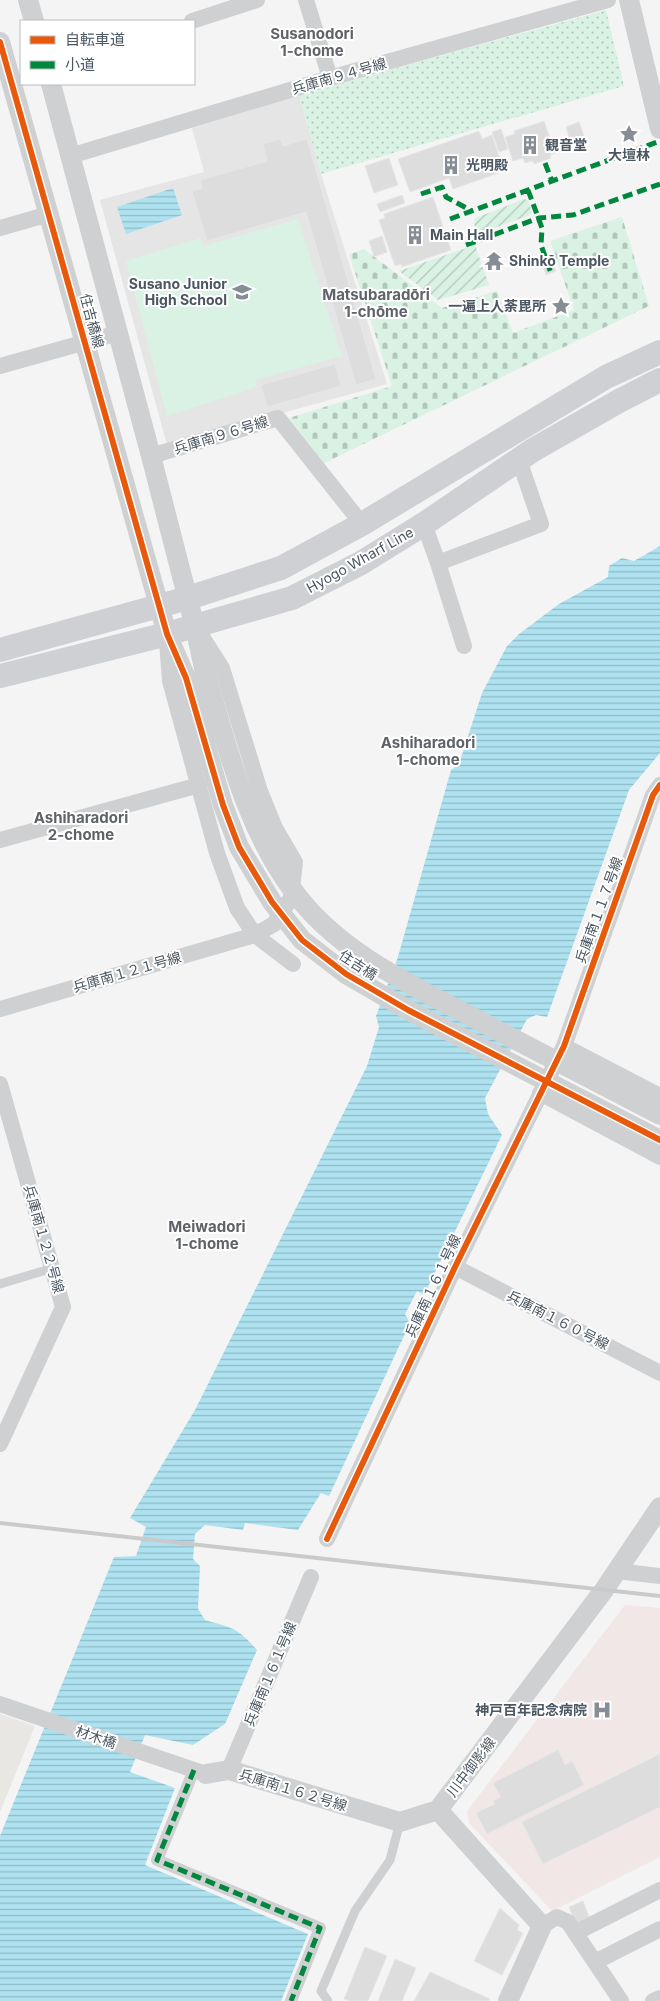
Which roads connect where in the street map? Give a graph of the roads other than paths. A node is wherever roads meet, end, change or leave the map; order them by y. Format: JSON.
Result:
{"nodes":[{"id":1,"x":28,"y":0,"type":"edge"},
{"id":2,"x":258,"y":0,"type":"edge"},
{"id":3,"x":306,"y":0,"type":"edge"},
{"id":4,"x":608,"y":0,"type":"edge"},
{"id":5,"x":629,"y":0,"type":"edge"},
{"id":6,"x":34,"y":20,"type":"edge"},
{"id":7,"x":195,"y":20,"type":"edge"},
{"id":8,"x":0,"y":42,"type":"edge"},
{"id":9,"x":10,"y":78,"type":"edge"},
{"id":10,"x":330,"y":78,"type":"junction"},
{"id":11,"x":51,"y":85,"type":"edge"},
{"id":12,"x":660,"y":129,"type":"edge"},
{"id":13,"x":70,"y":156,"type":"junction"},
{"id":14,"x":49,"y":214,"type":"junction"},
{"id":15,"x":0,"y":228,"type":"edge"},
{"id":16,"x":118,"y":333,"type":"junction"},
{"id":17,"x":85,"y":343,"type":"junction"},
{"id":18,"x":660,"y":352,"type":"edge"},
{"id":19,"x":0,"y":366,"type":"edge"},
{"id":20,"x":660,"y":380,"type":"edge"},
{"id":21,"x":519,"y":428,"type":"junction"},
{"id":22,"x":526,"y":455,"type":"junction"},
{"id":23,"x":151,"y":456,"type":"junction"},
{"id":24,"x":406,"y":497,"type":"junction"},
{"id":25,"x":362,"y":524,"type":"junction"},
{"id":26,"x":424,"y":524,"type":"junction"},
{"id":27,"x":438,"y":563,"type":"junction"},
{"id":28,"x":188,"y":598,"type":"junction"},
{"id":29,"x":159,"y":606,"type":"junction"},
{"id":30,"x":195,"y":627,"type":"junction"},
{"id":31,"x":167,"y":634,"type":"junction"},
{"id":32,"x":464,"y":646,"type":"dead end"},
{"id":33,"x":0,"y":650,"type":"edge"},
{"id":34,"x":0,"y":676,"type":"edge"},
{"id":35,"x":199,"y":785,"type":"junction"},
{"id":36,"x":660,"y":785,"type":"edge"},
{"id":37,"x":0,"y":840,"type":"edge"},
{"id":38,"x":255,"y":936,"type":"junction"},
{"id":39,"x":293,"y":964,"type":"dead end"},
{"id":40,"x":0,"y":1009,"type":"edge"},
{"id":41,"x":564,"y":1046,"type":"junction"},
{"id":42,"x":0,"y":1084,"type":"edge"},
{"id":43,"x":540,"y":1093,"type":"junction"},
{"id":44,"x":660,"y":1096,"type":"edge"},
{"id":45,"x":660,"y":1115,"type":"edge"},
{"id":46,"x":660,"y":1140,"type":"edge"},
{"id":47,"x":660,"y":1157,"type":"edge"},
{"id":48,"x":455,"y":1267,"type":"junction"},
{"id":49,"x":52,"y":1268,"type":"junction"},
{"id":50,"x":0,"y":1284,"type":"edge"},
{"id":51,"x":660,"y":1373,"type":"edge"},
{"id":52,"x":0,"y":1444,"type":"edge"},
{"id":53,"x":660,"y":1507,"type":"edge"},
{"id":54,"x":327,"y":1538,"type":"dead end"},
{"id":55,"x":617,"y":1571,"type":"junction"},
{"id":56,"x":660,"y":1576,"type":"edge"},
{"id":57,"x":310,"y":1577,"type":"dead end"},
{"id":58,"x":0,"y":1704,"type":"edge"},
{"id":59,"x":148,"y":1755,"type":"joint"},
{"id":60,"x":229,"y":1770,"type":"junction"},
{"id":61,"x":200,"y":1772,"type":"junction"},
{"id":62,"x":438,"y":1810,"type":"junction"},
{"id":63,"x":400,"y":1822,"type":"junction"},
{"id":64,"x":660,"y":1890,"type":"edge"},
{"id":65,"x":542,"y":1926,"type":"junction"},
{"id":66,"x":660,"y":1929,"type":"edge"},
{"id":67,"x":575,"y":1932,"type":"junction"},
{"id":68,"x":595,"y":1962,"type":"junction"},
{"id":69,"x":660,"y":1998,"type":"edge"},
{"id":70,"x":291,"y":2001,"type":"edge"},
{"id":71,"x":328,"y":2001,"type":"edge"},
{"id":72,"x":508,"y":2001,"type":"edge"},
{"id":73,"x":621,"y":2001,"type":"edge"},
{"id":74,"x":654,"y":2001,"type":"edge"}],
"edges":[{"from":1,"to":6,"type":"street"},
{"from":2,"to":7,"type":"street"},
{"from":3,"to":10,"type":"street"},
{"from":4,"to":10,"type":"street","name":"兵庫南９４号線"},
{"from":5,"to":12,"type":"street"},
{"from":8,"to":9,"type":"street","name":"住吉橋線"},
{"from":9,"to":14,"type":"street","name":"住吉橋線"},
{"from":10,"to":13,"type":"street","name":"兵庫南９４号線"},
{"from":11,"to":13,"type":"street","name":"住吉橋線"},
{"from":13,"to":16,"type":"street","name":"住吉橋線"},
{"from":14,"to":15,"type":"street"},
{"from":14,"to":17,"type":"street","name":"住吉橋線"},
{"from":16,"to":17,"type":"street"},
{"from":16,"to":23,"type":"street","name":"住吉橋線"},
{"from":17,"to":19,"type":"street"},
{"from":17,"to":29,"type":"street","name":"住吉橋線"},
{"from":18,"to":21,"type":"main road"},
{"from":20,"to":22,"type":"main road","name":"Hyogo Wharf Line"},
{"from":21,"to":22,"type":"main road"},
{"from":21,"to":24,"type":"main road"},
{"from":22,"to":26,"type":"main road","name":"Hyogo Wharf Line"},
{"from":22,"to":27,"type":"street"},
{"from":23,"to":25,"type":"street","name":"兵庫南９６号線"},
{"from":23,"to":28,"type":"street","name":"住吉橋線"},
{"from":24,"to":25,"type":"main road"},
{"from":24,"to":26,"type":"main road"},
{"from":25,"to":28,"type":"main road"},
{"from":26,"to":27,"type":"street"},
{"from":26,"to":30,"type":"main road","name":"Hyogo Wharf Line"},
{"from":27,"to":32,"type":"street"},
{"from":28,"to":29,"type":"main road"},
{"from":28,"to":30,"type":"street","name":"住吉橋線"},
{"from":29,"to":31,"type":"street","name":"住吉橋線"},
{"from":29,"to":33,"type":"main road"},
{"from":30,"to":31,"type":"main road","name":"Hyogo Wharf Line"},
{"from":30,"to":38,"type":"street","name":"兵庫南１２１号線"},
{"from":30,"to":45,"type":"street","name":"住吉橋","bridge":true},
{"from":31,"to":34,"type":"main road","name":"Hyogo Wharf Line"},
{"from":31,"to":35,"type":"street"},
{"from":31,"to":46,"type":"street","name":"住吉橋","bridge":true},
{"from":35,"to":37,"type":"street"},
{"from":35,"to":38,"type":"street"},
{"from":36,"to":41,"type":"street","name":"兵庫南１１７号線"},
{"from":38,"to":39,"type":"street"},
{"from":38,"to":40,"type":"street","name":"兵庫南１２１号線"},
{"from":41,"to":43,"type":"street","name":"兵庫南１６１号線"},
{"from":41,"to":44,"type":"street"},
{"from":42,"to":49,"type":"street","name":"兵庫南１２２号線"},
{"from":43,"to":47,"type":"street"},
{"from":43,"to":48,"type":"street","name":"兵庫南１６１号線"},
{"from":48,"to":51,"type":"street","name":"兵庫南１６０号線"},
{"from":48,"to":54,"type":"street","name":"兵庫南１６１号線"},
{"from":49,"to":50,"type":"lane"},
{"from":49,"to":52,"type":"street","name":"兵庫南１２２号線"},
{"from":53,"to":55,"type":"street","name":"川中御影線"},
{"from":55,"to":56,"type":"street"},
{"from":55,"to":62,"type":"street","name":"川中御影線"},
{"from":57,"to":60,"type":"street","name":"兵庫南１６１号線"},
{"from":58,"to":59,"type":"street","name":"材木橋"},
{"from":59,"to":61,"type":"street","name":"兵庫南１６２号線"},
{"from":60,"to":61,"type":"street","name":"兵庫南１６２号線"},
{"from":60,"to":63,"type":"street","name":"兵庫南１６２号線"},
{"from":61,"to":70,"type":"street"},
{"from":62,"to":63,"type":"street"},
{"from":62,"to":65,"type":"street","name":"川中御影線"},
{"from":63,"to":71,"type":"lane"},
{"from":64,"to":67,"type":"street"},
{"from":65,"to":67,"type":"street"},
{"from":65,"to":72,"type":"street"},
{"from":66,"to":68,"type":"street"},
{"from":67,"to":68,"type":"street"},
{"from":68,"to":73,"type":"street"},
{"from":69,"to":74,"type":"street"}]}
